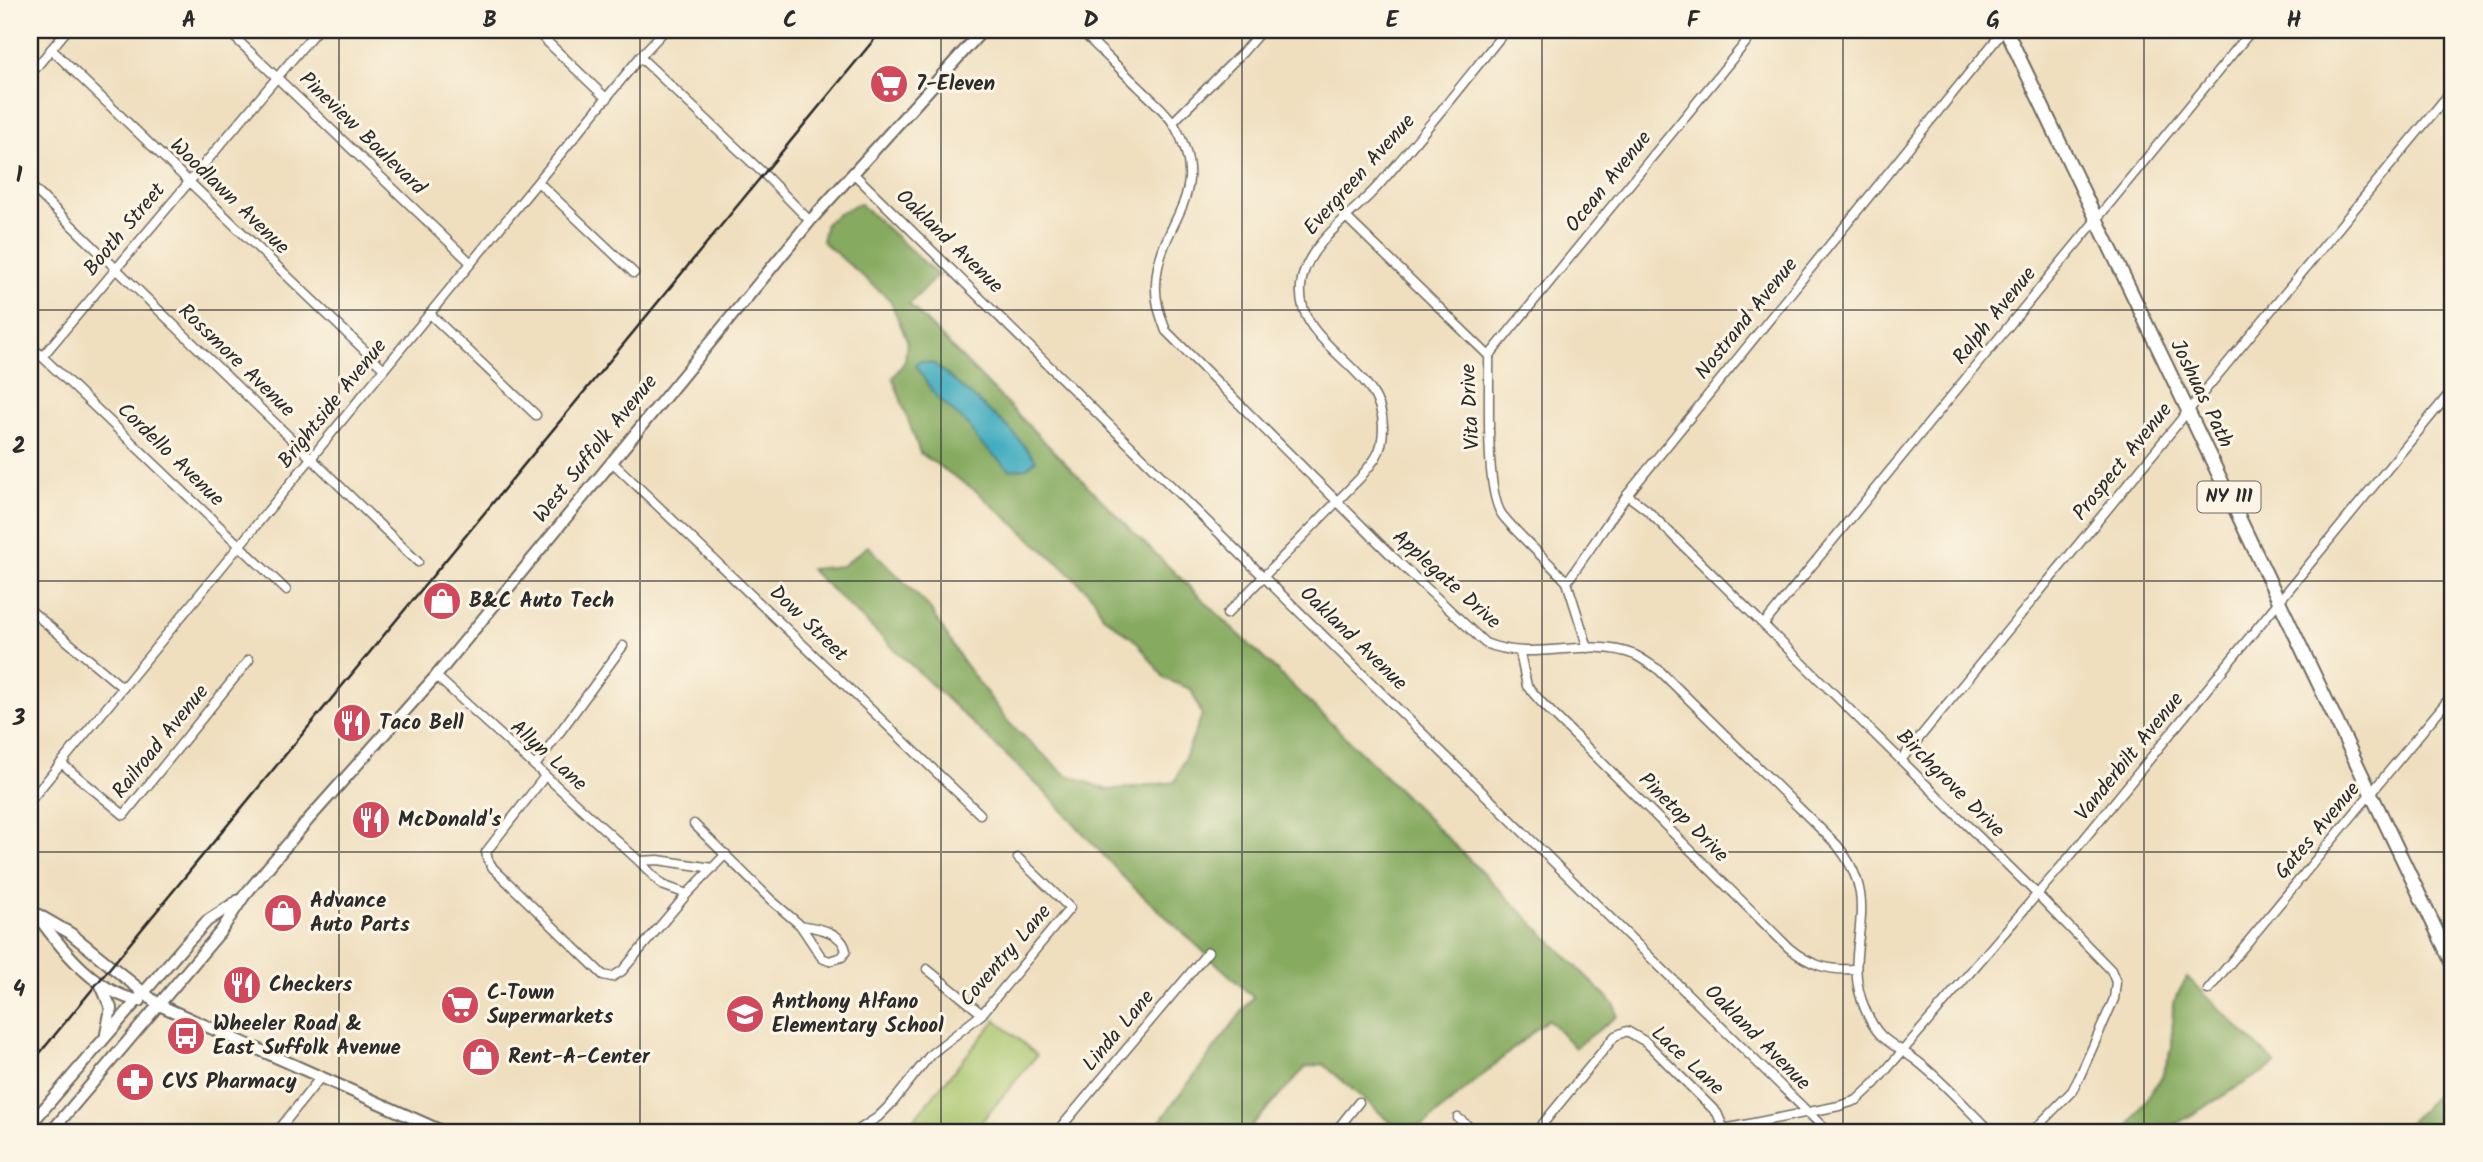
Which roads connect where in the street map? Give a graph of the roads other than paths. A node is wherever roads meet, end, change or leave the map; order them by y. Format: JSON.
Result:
{"nodes":[{"id":1,"x":67,"y":30,"type":"edge"},
{"id":2,"x":228,"y":30,"type":"edge"},
{"id":3,"x":317,"y":30,"type":"edge"},
{"id":4,"x":535,"y":30,"type":"edge"},
{"id":5,"x":665,"y":30,"type":"edge"},
{"id":6,"x":984,"y":30,"type":"edge"},
{"id":7,"x":1080,"y":30,"type":"edge"},
{"id":8,"x":1262,"y":30,"type":"edge"},
{"id":9,"x":1506,"y":30,"type":"edge"},
{"id":10,"x":1756,"y":30,"type":"edge"},
{"id":11,"x":2005,"y":30,"type":"edge"},
{"id":12,"x":2252,"y":30,"type":"edge"},
{"id":13,"x":51,"y":49,"type":"junction"},
{"id":14,"x":640,"y":57,"type":"junction"},
{"id":15,"x":30,"y":75,"type":"edge"},
{"id":16,"x":277,"y":77,"type":"junction"},
{"id":17,"x":2453,"y":89,"type":"edge"},
{"id":18,"x":607,"y":99,"type":"junction"},
{"id":19,"x":1173,"y":122,"type":"junction"},
{"id":20,"x":853,"y":173,"type":"junction"},
{"id":21,"x":188,"y":182,"type":"junction"},
{"id":22,"x":538,"y":182,"type":"junction"},
{"id":23,"x":30,"y":185,"type":"edge"},
{"id":24,"x":1347,"y":218,"type":"junction"},
{"id":25,"x":2097,"y":220,"type":"junction"},
{"id":26,"x":810,"y":221,"type":"junction"},
{"id":27,"x":471,"y":263,"type":"junction"},
{"id":28,"x":116,"y":269,"type":"junction"},
{"id":29,"x":634,"y":273,"type":"dead end"},
{"id":30,"x":430,"y":314,"type":"junction"},
{"id":31,"x":30,"y":345,"type":"edge"},
{"id":32,"x":1489,"y":356,"type":"junction"},
{"id":33,"x":42,"y":357,"type":"junction"},
{"id":34,"x":384,"y":369,"type":"junction"},
{"id":35,"x":2453,"y":389,"type":"edge"},
{"id":36,"x":2188,"y":411,"type":"junction"},
{"id":37,"x":536,"y":415,"type":"dead end"},
{"id":38,"x":311,"y":458,"type":"junction"},
{"id":39,"x":611,"y":461,"type":"junction"},
{"id":40,"x":1627,"y":495,"type":"junction"},
{"id":41,"x":1339,"y":501,"type":"junction"},
{"id":42,"x":239,"y":547,"type":"junction"},
{"id":43,"x":418,"y":562,"type":"dead end"},
{"id":44,"x":1264,"y":577,"type":"junction"},
{"id":45,"x":1567,"y":582,"type":"junction"},
{"id":46,"x":286,"y":590,"type":"dead end"},
{"id":47,"x":2280,"y":603,"type":"junction"},
{"id":48,"x":30,"y":610,"type":"edge"},
{"id":49,"x":1227,"y":614,"type":"dead end"},
{"id":50,"x":1764,"y":624,"type":"junction"},
{"id":51,"x":623,"y":646,"type":"dead end"},
{"id":52,"x":1588,"y":648,"type":"junction"},
{"id":53,"x":1520,"y":653,"type":"junction"},
{"id":54,"x":249,"y":660,"type":"dead end"},
{"id":55,"x":436,"y":676,"type":"junction"},
{"id":56,"x":122,"y":688,"type":"junction"},
{"id":57,"x":2453,"y":694,"type":"edge"},
{"id":58,"x":1901,"y":760,"type":"junction"},
{"id":59,"x":61,"y":763,"type":"junction"},
{"id":60,"x":535,"y":766,"type":"junction"},
{"id":61,"x":545,"y":776,"type":"junction"},
{"id":62,"x":2372,"y":793,"type":"junction"},
{"id":63,"x":30,"y":801,"type":"edge"},
{"id":64,"x":980,"y":814,"type":"dead end"},
{"id":65,"x":694,"y":824,"type":"dead end"},
{"id":66,"x":726,"y":854,"type":"junction"},
{"id":67,"x":1018,"y":858,"type":"dead end"},
{"id":68,"x":639,"y":861,"type":"junction"},
{"id":69,"x":713,"y":868,"type":"junction"},
{"id":70,"x":687,"y":894,"type":"junction"},
{"id":71,"x":2038,"y":895,"type":"junction"},
{"id":72,"x":244,"y":896,"type":"junction"},
{"id":73,"x":34,"y":912,"type":"edge"},
{"id":74,"x":800,"y":925,"type":"junction"},
{"id":75,"x":1208,"y":952,"type":"dead end"},
{"id":76,"x":2453,"y":965,"type":"edge"},
{"id":77,"x":927,"y":969,"type":"dead end"},
{"id":78,"x":1855,"y":969,"type":"junction"},
{"id":79,"x":98,"y":981,"type":"junction"},
{"id":80,"x":2208,"y":990,"type":"dead end"},
{"id":81,"x":140,"y":996,"type":"junction"},
{"id":82,"x":159,"y":1005,"type":"junction"},
{"id":83,"x":982,"y":1014,"type":"junction"},
{"id":84,"x":104,"y":1039,"type":"junction"},
{"id":85,"x":1902,"y":1052,"type":"junction"},
{"id":86,"x":320,"y":1078,"type":"junction"},
{"id":87,"x":1359,"y":1102,"type":"dead end"},
{"id":88,"x":1808,"y":1113,"type":"junction"},
{"id":89,"x":1458,"y":1118,"type":"dead end"},
{"id":90,"x":30,"y":1125,"type":"edge"},
{"id":91,"x":1723,"y":1131,"type":"edge"},
{"id":92,"x":51,"y":1132,"type":"edge"},
{"id":93,"x":277,"y":1132,"type":"edge"},
{"id":94,"x":444,"y":1132,"type":"edge"},
{"id":95,"x":855,"y":1132,"type":"edge"},
{"id":96,"x":1057,"y":1132,"type":"edge"},
{"id":97,"x":1335,"y":1132,"type":"edge"},
{"id":98,"x":1476,"y":1132,"type":"edge"},
{"id":99,"x":1536,"y":1132,"type":"edge"},
{"id":100,"x":1828,"y":1132,"type":"edge"},
{"id":101,"x":1991,"y":1132,"type":"edge"},
{"id":102,"x":2032,"y":1132,"type":"edge"}],
"edges":[{"from":1,"to":13,"type":"street"},
{"from":2,"to":16,"type":"street","name":"Pineview Boulevard"},
{"from":3,"to":16,"type":"street","name":"Booth Street"},
{"from":4,"to":18,"type":"street"},
{"from":5,"to":14,"type":"street","name":"Brightside Avenue"},
{"from":6,"to":20,"type":"main road","name":"West Suffolk Avenue"},
{"from":7,"to":19,"type":"street","name":"Applegate Drive"},
{"from":8,"to":19,"type":"street"},
{"from":9,"to":24,"type":"street","name":"Evergreen Avenue"},
{"from":10,"to":32,"type":"street","name":"Ocean Avenue"},
{"from":11,"to":25,"type":"main road","name":"Joshuas Path","number":"NY 111"},
{"from":11,"to":40,"type":"street","name":"Nostrand Avenue"},
{"from":12,"to":25,"type":"street","name":"Ralph Avenue"},
{"from":13,"to":15,"type":"street"},
{"from":13,"to":21,"type":"street","name":"Woodlawn Avenue"},
{"from":14,"to":18,"type":"street","name":"Brightside Avenue"},
{"from":14,"to":26,"type":"street"},
{"from":16,"to":21,"type":"street","name":"Booth Street"},
{"from":16,"to":27,"type":"street","name":"Pineview Boulevard"},
{"from":17,"to":36,"type":"street","name":"Prospect Avenue"},
{"from":18,"to":22,"type":"street","name":"Brightside Avenue"},
{"from":19,"to":41,"type":"street","name":"Applegate Drive"},
{"from":20,"to":26,"type":"main road","name":"West Suffolk Avenue"},
{"from":20,"to":44,"type":"street","name":"Oakland Avenue"},
{"from":21,"to":28,"type":"street","name":"Booth Street"},
{"from":21,"to":34,"type":"street","name":"Woodlawn Avenue"},
{"from":22,"to":27,"type":"street","name":"Brightside Avenue"},
{"from":22,"to":29,"type":"street"},
{"from":23,"to":28,"type":"street","name":"Rossmore Avenue"},
{"from":24,"to":32,"type":"street","name":"Vita Drive"},
{"from":24,"to":41,"type":"street","name":"Evergreen Avenue"},
{"from":25,"to":36,"type":"main road","name":"Joshuas Path","number":"NY 111"},
{"from":25,"to":50,"type":"street","name":"Ralph Avenue"},
{"from":26,"to":39,"type":"main road","name":"West Suffolk Avenue"},
{"from":27,"to":30,"type":"street","name":"Brightside Avenue"},
{"from":28,"to":33,"type":"street","name":"Booth Street"},
{"from":28,"to":38,"type":"street","name":"Rossmore Avenue"},
{"from":30,"to":34,"type":"street","name":"Brightside Avenue"},
{"from":30,"to":37,"type":"street"},
{"from":31,"to":33,"type":"street","name":"Cordello Avenue"},
{"from":32,"to":45,"type":"street","name":"Vita Drive"},
{"from":33,"to":42,"type":"street","name":"Cordello Avenue"},
{"from":34,"to":38,"type":"street","name":"Brightside Avenue"},
{"from":35,"to":47,"type":"street","name":"Vanderbilt Avenue"},
{"from":36,"to":47,"type":"main road","name":"Joshuas Path","number":"NY 111"},
{"from":36,"to":58,"type":"street","name":"Prospect Avenue"},
{"from":38,"to":42,"type":"street","name":"Brightside Avenue"},
{"from":38,"to":43,"type":"street","name":"Rossmore Avenue"},
{"from":39,"to":55,"type":"main road","name":"West Suffolk Avenue"},
{"from":39,"to":64,"type":"street","name":"Dow Street"},
{"from":40,"to":45,"type":"street","name":"Nostrand Avenue"},
{"from":40,"to":50,"type":"street","name":"Birchgrove Drive"},
{"from":41,"to":44,"type":"street","name":"Evergreen Avenue"},
{"from":41,"to":53,"type":"street","name":"Applegate Drive"},
{"from":42,"to":46,"type":"street","name":"Cordello Avenue"},
{"from":42,"to":56,"type":"street","name":"Brightside Avenue"},
{"from":44,"to":49,"type":"street","name":"Evergreen Avenue"},
{"from":44,"to":88,"type":"street","name":"Oakland Avenue"},
{"from":45,"to":52,"type":"street"},
{"from":47,"to":62,"type":"main road","name":"Joshuas Path","number":"NY 111"},
{"from":47,"to":71,"type":"street","name":"Vanderbilt Avenue"},
{"from":48,"to":56,"type":"street"},
{"from":50,"to":58,"type":"street","name":"Birchgrove Drive"},
{"from":51,"to":60,"type":"street"},
{"from":52,"to":53,"type":"street","name":"Applegate Drive"},
{"from":52,"to":78,"type":"street","name":"Applegate Drive"},
{"from":53,"to":78,"type":"street","name":"Pinetop Drive"},
{"from":54,"to":59,"type":"street","name":"Railroad Avenue"},
{"from":55,"to":60,"type":"street","name":"Allyn Lane"},
{"from":55,"to":72,"type":"main road","name":"West Suffolk Avenue"},
{"from":56,"to":59,"type":"street","name":"Brightside Avenue"},
{"from":57,"to":62,"type":"street","name":"Gates Avenue"},
{"from":58,"to":71,"type":"street","name":"Birchgrove Drive"},
{"from":59,"to":63,"type":"street","name":"Brightside Avenue"},
{"from":60,"to":61,"type":"street","name":"Allyn Lane"},
{"from":61,"to":68,"type":"street","name":"Allyn Lane"},
{"from":61,"to":70,"type":"street"},
{"from":62,"to":76,"type":"main road","name":"Joshuas Path","number":"NY 111"},
{"from":62,"to":80,"type":"street","name":"Gates Avenue"},
{"from":65,"to":66,"type":"street"},
{"from":66,"to":69,"type":"street"},
{"from":66,"to":74,"type":"street"},
{"from":67,"to":83,"type":"street","name":"Coventry Lane"},
{"from":68,"to":69,"type":"street"},
{"from":68,"to":70,"type":"street","name":"Allyn Lane"},
{"from":69,"to":70,"type":"street"},
{"from":71,"to":85,"type":"street","name":"Vanderbilt Avenue"},
{"from":71,"to":102,"type":"street","name":"Birchgrove Drive"},
{"from":72,"to":81,"type":"main road","name":"West Suffolk Avenue"},
{"from":72,"to":82,"type":"main road","name":"West Suffolk Avenue"},
{"from":73,"to":79,"type":"main road"},
{"from":73,"to":81,"type":"main road"},
{"from":74,"to":74,"type":"street"},
{"from":75,"to":96,"type":"street","name":"Linda Lane"},
{"from":77,"to":83,"type":"street"},
{"from":78,"to":85,"type":"street","name":"Applegate Drive"},
{"from":79,"to":81,"type":"main road"},
{"from":79,"to":84,"type":"main road"},
{"from":81,"to":82,"type":"main road"},
{"from":81,"to":84,"type":"main road","name":"West Suffolk Avenue"},
{"from":82,"to":86,"type":"main road"},
{"from":82,"to":92,"type":"main road","name":"West Suffolk Avenue"},
{"from":83,"to":95,"type":"street","name":"Coventry Lane"},
{"from":84,"to":90,"type":"main road","name":"West Suffolk Avenue"},
{"from":85,"to":88,"type":"street","name":"Vanderbilt Avenue"},
{"from":85,"to":101,"type":"street","name":"Applegate Drive"},
{"from":86,"to":93,"type":"street"},
{"from":86,"to":94,"type":"main road"},
{"from":87,"to":97,"type":"street"},
{"from":88,"to":91,"type":"street","name":"Lace Lane"},
{"from":88,"to":100,"type":"street","name":"Oakland Avenue"},
{"from":89,"to":98,"type":"street"},
{"from":91,"to":99,"type":"street","name":"Lace Lane"}]}
